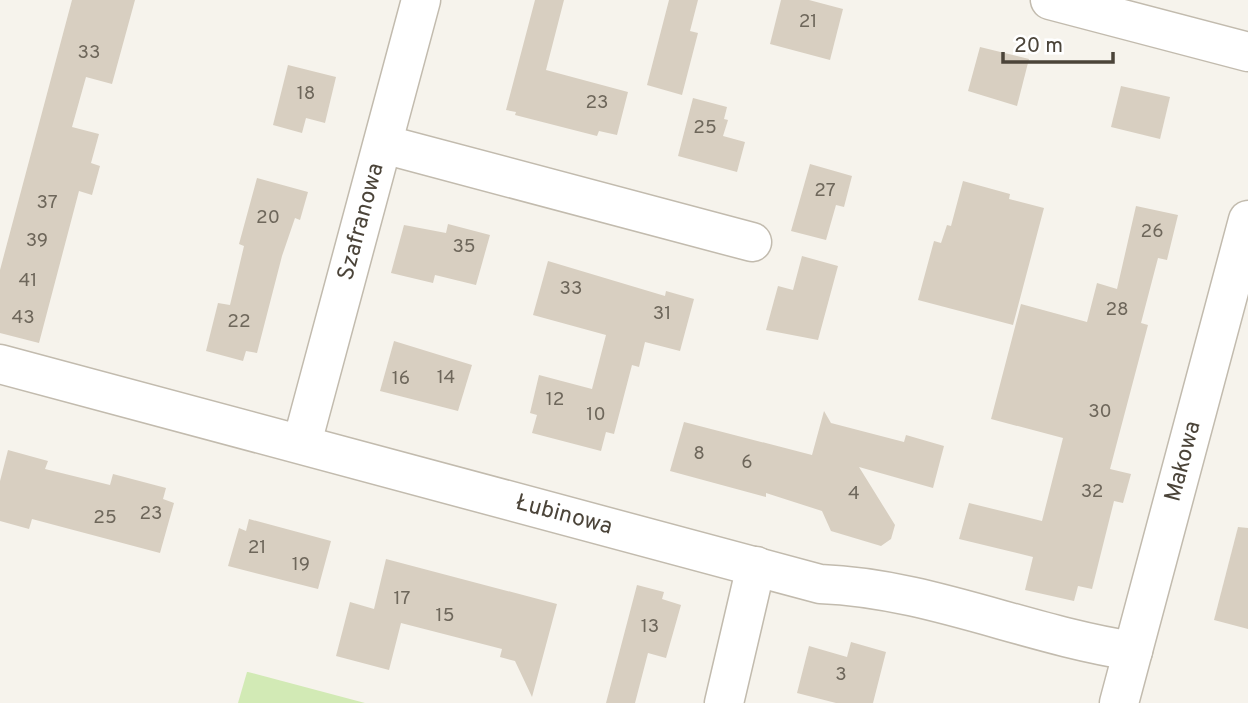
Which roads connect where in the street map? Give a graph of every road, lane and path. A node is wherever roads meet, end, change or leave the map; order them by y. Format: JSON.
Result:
{"nodes":[{"id":1,"x":421,"y":0,"type":"edge"},
{"id":2,"x":1050,"y":0,"type":"edge"},
{"id":3,"x":1248,"y":52,"type":"edge"},
{"id":4,"x":383,"y":144,"type":"junction"},
{"id":5,"x":1248,"y":220,"type":"edge"},
{"id":6,"x":752,"y":242,"type":"dead end"},
{"id":7,"x":0,"y":364,"type":"edge"},
{"id":8,"x":302,"y":443,"type":"junction"},
{"id":9,"x":757,"y":566,"type":"junction"},
{"id":10,"x":1133,"y":652,"type":"junction"},
{"id":11,"x":724,"y":703,"type":"edge"},
{"id":12,"x":1119,"y":703,"type":"edge"}],
"edges":[{"from":1,"to":4,"type":"street","name":"Szafranowa"},
{"from":2,"to":3,"type":"street"},
{"from":4,"to":6,"type":"street"},
{"from":4,"to":8,"type":"street","name":"Szafranowa"},
{"from":5,"to":10,"type":"street","name":"Makowa"},
{"from":7,"to":8,"type":"street","name":"Łubinowa"},
{"from":8,"to":9,"type":"street","name":"Łubinowa"},
{"from":9,"to":10,"type":"street","name":"Łubinowa"},
{"from":9,"to":11,"type":"street"},
{"from":10,"to":12,"type":"street","name":"Makowa"}]}
